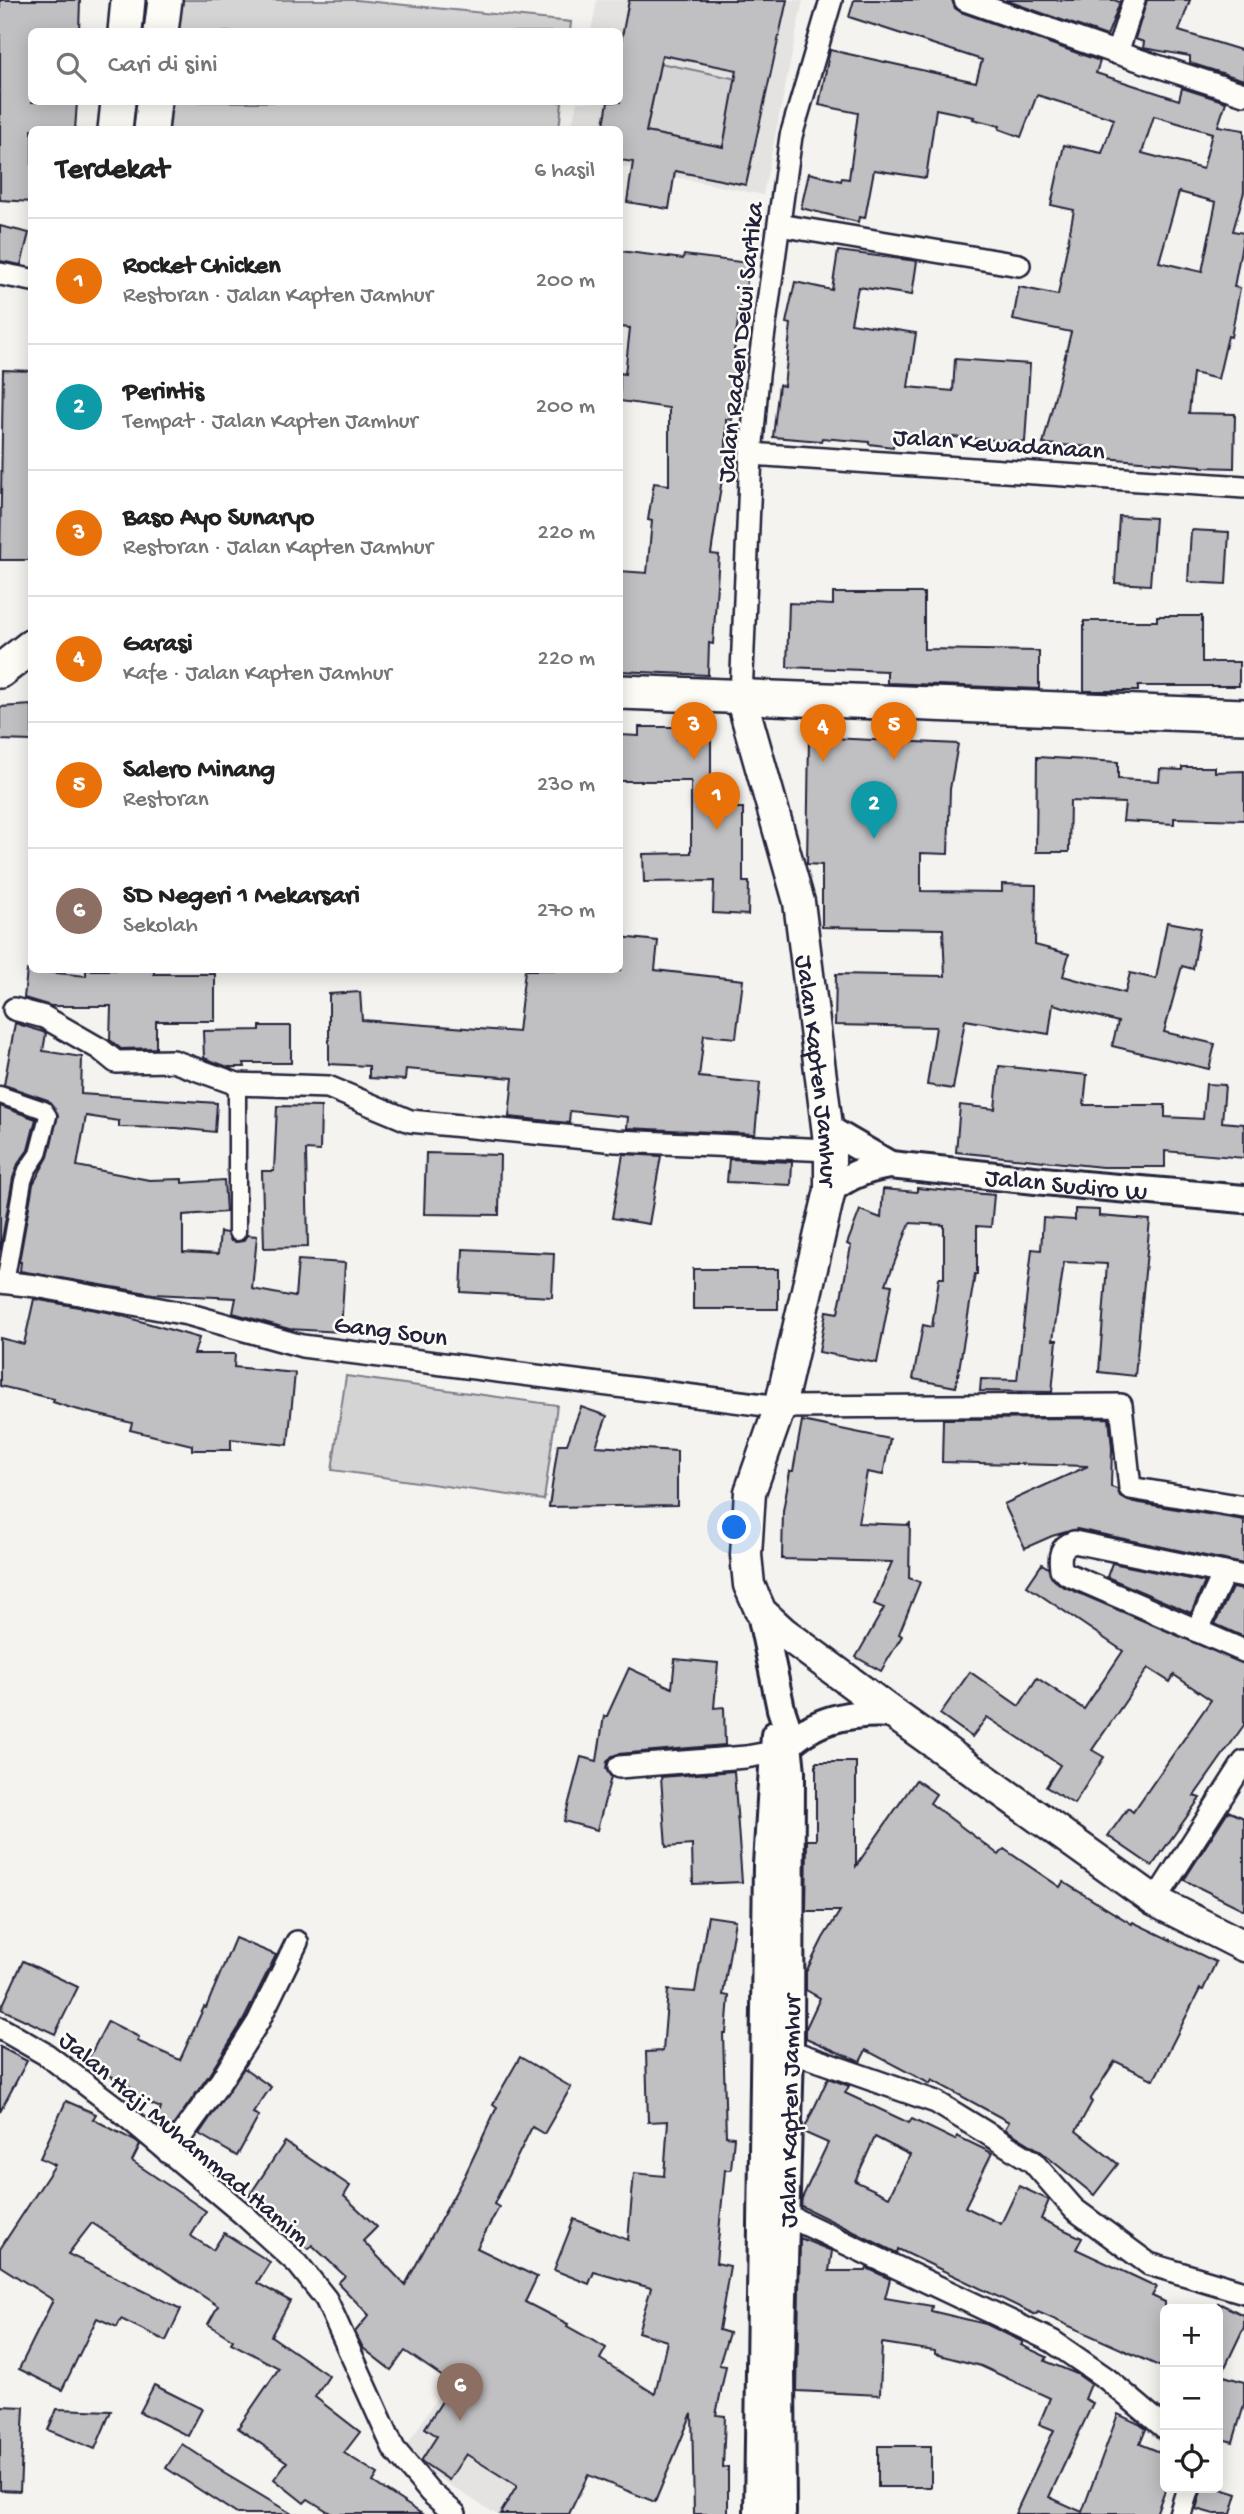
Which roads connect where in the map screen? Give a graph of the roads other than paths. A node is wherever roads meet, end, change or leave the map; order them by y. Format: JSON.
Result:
{"nodes":[{"id":1,"x":128,"y":0,"type":"edge"},
{"id":2,"x":165,"y":0,"type":"edge"},
{"id":3,"x":831,"y":0,"type":"edge"},
{"id":4,"x":965,"y":0,"type":"edge"},
{"id":5,"x":1134,"y":0,"type":"edge"},
{"id":6,"x":125,"y":28,"type":"edge"},
{"id":7,"x":162,"y":28,"type":"edge"},
{"id":8,"x":1116,"y":53,"type":"junction"},
{"id":9,"x":1244,"y":94,"type":"edge"},
{"id":10,"x":118,"y":105,"type":"edge"},
{"id":11,"x":154,"y":105,"type":"edge"},
{"id":12,"x":115,"y":126,"type":"edge"},
{"id":13,"x":151,"y":126,"type":"edge"},
{"id":14,"x":779,"y":225,"type":"junction"},
{"id":15,"x":1019,"y":265,"type":"dead end"},
{"id":16,"x":0,"y":274,"type":"edge"},
{"id":17,"x":28,"y":280,"type":"edge"},
{"id":18,"x":751,"y":454,"type":"junction"},
{"id":19,"x":1244,"y":487,"type":"edge"},
{"id":20,"x":28,"y":649,"type":"edge"},
{"id":21,"x":28,"y":670,"type":"edge"},
{"id":22,"x":0,"y":671,"type":"edge"},
{"id":23,"x":623,"y":692,"type":"edge"},
{"id":24,"x":741,"y":696,"type":"junction"},
{"id":25,"x":1244,"y":716,"type":"edge"},
{"id":26,"x":14,"y":1009,"type":"dead end"},
{"id":27,"x":237,"y":1084,"type":"junction"},
{"id":28,"x":0,"y":1095,"type":"edge"},
{"id":29,"x":829,"y":1140,"type":"junction"},
{"id":30,"x":890,"y":1165,"type":"junction"},
{"id":31,"x":830,"y":1191,"type":"junction"},
{"id":32,"x":1244,"y":1199,"type":"edge"},
{"id":33,"x":237,"y":1232,"type":"dead end"},
{"id":34,"x":2,"y":1282,"type":"edge"},
{"id":35,"x":780,"y":1407,"type":"junction"},
{"id":36,"x":1244,"y":1507,"type":"edge"},
{"id":37,"x":1234,"y":1575,"type":"edge"},
{"id":38,"x":760,"y":1609,"type":"junction"},
{"id":39,"x":1197,"y":1630,"type":"junction"},
{"id":40,"x":1244,"y":1651,"type":"edge"},
{"id":41,"x":894,"y":1714,"type":"junction"},
{"id":42,"x":778,"y":1753,"type":"junction"},
{"id":43,"x":1244,"y":1762,"type":"edge"},
{"id":44,"x":619,"y":1768,"type":"dead end"},
{"id":45,"x":1236,"y":1791,"type":"edge"},
{"id":46,"x":1155,"y":1901,"type":"junction"},
{"id":47,"x":297,"y":1942,"type":"dead end"},
{"id":48,"x":1244,"y":1946,"type":"edge"},
{"id":49,"x":0,"y":2028,"type":"edge"},
{"id":50,"x":790,"y":2051,"type":"junction"},
{"id":51,"x":169,"y":2153,"type":"junction"},
{"id":52,"x":786,"y":2215,"type":"junction"},
{"id":53,"x":1244,"y":2292,"type":"edge"},
{"id":54,"x":771,"y":2369,"type":"junction"},
{"id":55,"x":1160,"y":2424,"type":"edge"},
{"id":56,"x":1186,"y":2493,"type":"edge"},
{"id":57,"x":455,"y":2514,"type":"edge"},
{"id":58,"x":758,"y":2514,"type":"edge"},
{"id":59,"x":782,"y":2514,"type":"edge"},
{"id":60,"x":1180,"y":2514,"type":"edge"}],
"edges":[{"from":1,"to":6,"type":"main road"},
{"from":2,"to":7,"type":"main road"},
{"from":3,"to":14,"type":"street","name":"Jalan Raden Dewi Sartika"},
{"from":4,"to":8,"type":"street"},
{"from":5,"to":8,"type":"street"},
{"from":8,"to":9,"type":"street"},
{"from":10,"to":12,"type":"main road"},
{"from":11,"to":13,"type":"main road"},
{"from":14,"to":15,"type":"street"},
{"from":14,"to":18,"type":"street","name":"Jalan Raden Dewi Sartika"},
{"from":16,"to":17,"type":"street"},
{"from":18,"to":19,"type":"street","name":"Jalan Kewadanaan"},
{"from":18,"to":24,"type":"street","name":"Jalan Raden Dewi Sartika"},
{"from":20,"to":22,"type":"main road"},
{"from":21,"to":22,"type":"main road"},
{"from":23,"to":24,"type":"main road"},
{"from":24,"to":25,"type":"main road"},
{"from":24,"to":29,"type":"main road","name":"Jalan Kapten Jamhur"},
{"from":26,"to":27,"type":"street"},
{"from":27,"to":29,"type":"street"},
{"from":27,"to":33,"type":"street"},
{"from":28,"to":34,"type":"street"},
{"from":29,"to":30,"type":"street"},
{"from":29,"to":31,"type":"main road","name":"Jalan Kapten Jamhur"},
{"from":30,"to":31,"type":"street"},
{"from":30,"to":32,"type":"street","name":"Jalan Sudiro W"},
{"from":31,"to":35,"type":"main road","name":"Jalan Kapten Jamhur"},
{"from":34,"to":35,"type":"street","name":"Gang Soun"},
{"from":35,"to":36,"type":"street","name":"Gang Soun"},
{"from":35,"to":38,"type":"main road","name":"Jalan Kapten Jamhur"},
{"from":37,"to":39,"type":"street"},
{"from":37,"to":39,"type":"street"},
{"from":38,"to":41,"type":"main road","name":"Jalan Kapten Jamhur"},
{"from":38,"to":42,"type":"street","name":"Jalan Kapten Jamhur"},
{"from":39,"to":40,"type":"street"},
{"from":41,"to":42,"type":"street"},
{"from":41,"to":46,"type":"main road","name":"Jalan Kapten Jamhur"},
{"from":42,"to":44,"type":"street"},
{"from":42,"to":50,"type":"street","name":"Jalan Kapten Jamhur"},
{"from":42,"to":54,"type":"street","name":"Jalan Kapten Jamhur"},
{"from":43,"to":45,"type":"street"},
{"from":45,"to":46,"type":"street"},
{"from":46,"to":48,"type":"main road","name":"Jalan Kapten Jamhur"},
{"from":47,"to":51,"type":"street"},
{"from":49,"to":51,"type":"street","name":"Jalan Haji Muhammad Hamim"},
{"from":50,"to":52,"type":"street","name":"Jalan Kapten Jamhur"},
{"from":50,"to":53,"type":"street"},
{"from":51,"to":57,"type":"street","name":"Jalan Haji Muhammad Hamim"},
{"from":52,"to":54,"type":"street","name":"Jalan Kapten Jamhur"},
{"from":52,"to":55,"type":"street"},
{"from":54,"to":58,"type":"street","name":"Jalan Kapten Jamhur"},
{"from":54,"to":59,"type":"street","name":"Jalan Kapten Jamhur"},
{"from":56,"to":60,"type":"street"}]}
